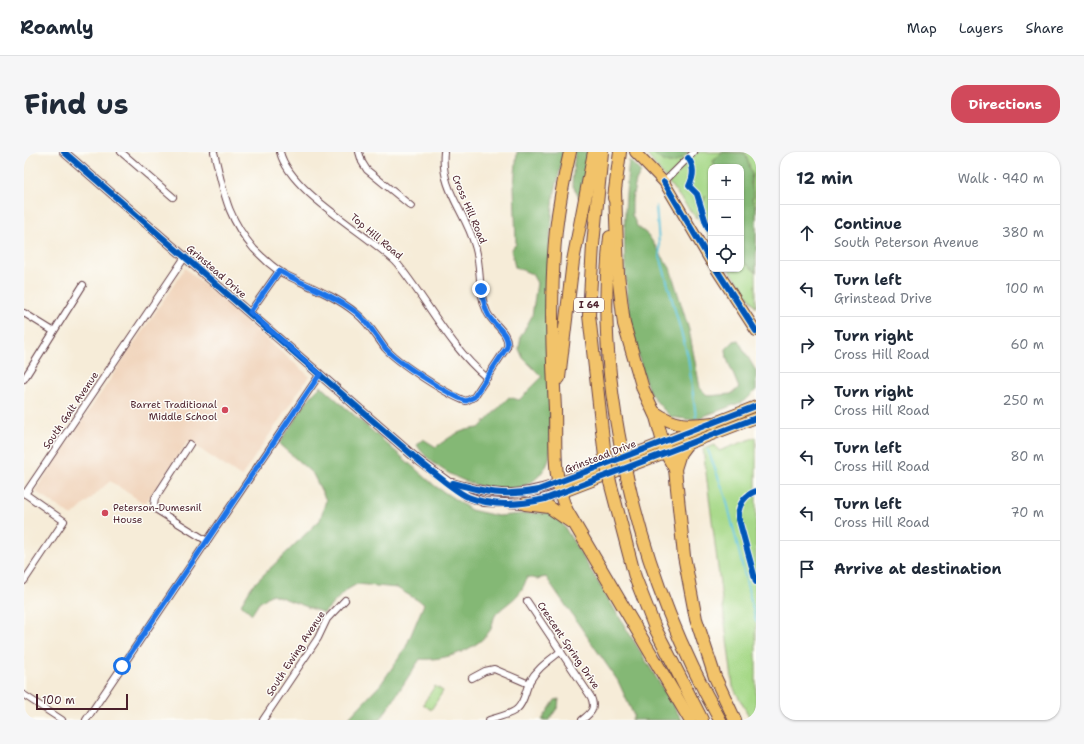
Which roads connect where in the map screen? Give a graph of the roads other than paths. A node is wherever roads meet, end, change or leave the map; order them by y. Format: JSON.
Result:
{"nodes":[{"id":1,"x":64,"y":152,"type":"edge"},
{"id":2,"x":121,"y":152,"type":"edge"},
{"id":3,"x":214,"y":152,"type":"edge"},
{"id":4,"x":280,"y":152,"type":"edge"},
{"id":5,"x":359,"y":152,"type":"edge"},
{"id":6,"x":444,"y":152,"type":"edge"},
{"id":7,"x":570,"y":152,"type":"edge"},
{"id":8,"x":594,"y":152,"type":"edge"},
{"id":9,"x":602,"y":152,"type":"edge"},
{"id":10,"x":635,"y":152,"type":"edge"},
{"id":11,"x":694,"y":152,"type":"edge"},
{"id":12,"x":620,"y":153,"type":"edge"},
{"id":13,"x":664,"y":182,"type":"junction"},
{"id":14,"x":614,"y":191,"type":"junction"},
{"id":15,"x":173,"y":197,"type":"dead end"},
{"id":16,"x":411,"y":206,"type":"dead end"},
{"id":17,"x":185,"y":257,"type":"junction"},
{"id":18,"x":708,"y":257,"type":"edge"},
{"id":19,"x":279,"y":271,"type":"junction"},
{"id":20,"x":718,"y":272,"type":"edge"},
{"id":21,"x":83,"y":284,"type":"dead end"},
{"id":22,"x":250,"y":312,"type":"junction"},
{"id":23,"x":24,"y":313,"type":"edge"},
{"id":24,"x":53,"y":331,"type":"junction"},
{"id":25,"x":756,"y":331,"type":"edge"},
{"id":26,"x":320,"y":374,"type":"junction"},
{"id":27,"x":487,"y":378,"type":"junction"},
{"id":28,"x":24,"y":379,"type":"edge"},
{"id":29,"x":756,"y":406,"type":"edge"},
{"id":30,"x":555,"y":410,"type":"junction"},
{"id":31,"x":654,"y":412,"type":"junction"},
{"id":32,"x":756,"y":418,"type":"edge"},
{"id":33,"x":713,"y":423,"type":"junction"},
{"id":34,"x":190,"y":444,"type":"dead end"},
{"id":35,"x":686,"y":445,"type":"junction"},
{"id":36,"x":664,"y":448,"type":"junction"},
{"id":37,"x":675,"y":469,"type":"junction"},
{"id":38,"x":447,"y":482,"type":"junction"},
{"id":39,"x":560,"y":488,"type":"junction"},
{"id":40,"x":25,"y":494,"type":"edge"},
{"id":41,"x":525,"y":504,"type":"junction"},
{"id":42,"x":576,"y":527,"type":"junction"},
{"id":43,"x":207,"y":541,"type":"junction"},
{"id":44,"x":24,"y":581,"type":"edge"},
{"id":45,"x":345,"y":600,"type":"dead end"},
{"id":46,"x":527,"y":601,"type":"dead end"},
{"id":47,"x":561,"y":651,"type":"junction"},
{"id":48,"x":472,"y":678,"type":"dead end"},
{"id":49,"x":529,"y":684,"type":"junction"},
{"id":50,"x":24,"y":695,"type":"edge"},
{"id":51,"x":62,"y":720,"type":"edge"},
{"id":52,"x":86,"y":720,"type":"edge"},
{"id":53,"x":263,"y":720,"type":"edge"},
{"id":54,"x":489,"y":720,"type":"edge"},
{"id":55,"x":582,"y":720,"type":"edge"},
{"id":56,"x":690,"y":720,"type":"edge"},
{"id":57,"x":702,"y":720,"type":"edge"},
{"id":58,"x":720,"y":720,"type":"edge"},
{"id":59,"x":735,"y":720,"type":"edge"}],
"edges":[{"from":1,"to":17,"type":"street","name":"Grinstead Drive"},
{"from":2,"to":15,"type":"street"},
{"from":3,"to":19,"type":"street","name":"Cross Hill Road"},
{"from":4,"to":27,"type":"street","name":"Top Hill Road"},
{"from":5,"to":16,"type":"street"},
{"from":6,"to":27,"type":"street","name":"Cross Hill Road"},
{"from":7,"to":30,"type":"highway"},
{"from":8,"to":30,"type":"highway"},
{"from":9,"to":57,"type":"highway","number":"I 64","bridge":true},
{"from":10,"to":13,"type":"main road"},
{"from":11,"to":13,"type":"street"},
{"from":12,"to":14,"type":"highway","number":"I 64"},
{"from":13,"to":18,"type":"main road"},
{"from":14,"to":31,"type":"highway"},
{"from":14,"to":58,"type":"highway","number":"I 64","bridge":true},
{"from":17,"to":22,"type":"street","name":"Grinstead Drive"},
{"from":17,"to":40,"type":"street","name":"South Galt Avenue"},
{"from":19,"to":22,"type":"street"},
{"from":19,"to":27,"type":"street","name":"Cross Hill Road"},
{"from":20,"to":25,"type":"main road"},
{"from":21,"to":24,"type":"street"},
{"from":22,"to":26,"type":"street","name":"Grinstead Drive"},
{"from":23,"to":24,"type":"street"},
{"from":24,"to":28,"type":"street"},
{"from":26,"to":38,"type":"street","name":"Grinstead Drive"},
{"from":26,"to":43,"type":"street"},
{"from":29,"to":33,"type":"main road","name":"Grinstead Drive"},
{"from":30,"to":39,"type":"highway"},
{"from":31,"to":33,"type":"highway"},
{"from":31,"to":36,"type":"highway"},
{"from":32,"to":35,"type":"main road","name":"Grinstead Drive"},
{"from":33,"to":36,"type":"main road","name":"Grinstead Drive"},
{"from":34,"to":43,"type":"street"},
{"from":35,"to":36,"type":"main road","name":"Grinstead Drive"},
{"from":35,"to":37,"type":"highway"},
{"from":36,"to":37,"type":"highway"},
{"from":36,"to":39,"type":"main road","name":"Grinstead Drive"},
{"from":37,"to":59,"type":"highway"},
{"from":38,"to":39,"type":"street","name":"Grinstead Drive"},
{"from":38,"to":41,"type":"street","name":"Grinstead Drive"},
{"from":39,"to":41,"type":"street","name":"Grinstead Drive"},
{"from":39,"to":42,"type":"highway"},
{"from":40,"to":44,"type":"street","name":"South Galt Avenue"},
{"from":41,"to":42,"type":"highway"},
{"from":42,"to":56,"type":"highway"},
{"from":43,"to":52,"type":"street"},
{"from":45,"to":53,"type":"street","name":"South Ewing Avenue"},
{"from":46,"to":47,"type":"street","name":"Crescent Spring Drive"},
{"from":47,"to":49,"type":"street"},
{"from":47,"to":55,"type":"street","name":"Crescent Spring Drive"},
{"from":48,"to":49,"type":"street"},
{"from":49,"to":54,"type":"street"},
{"from":50,"to":51,"type":"street"}]}
